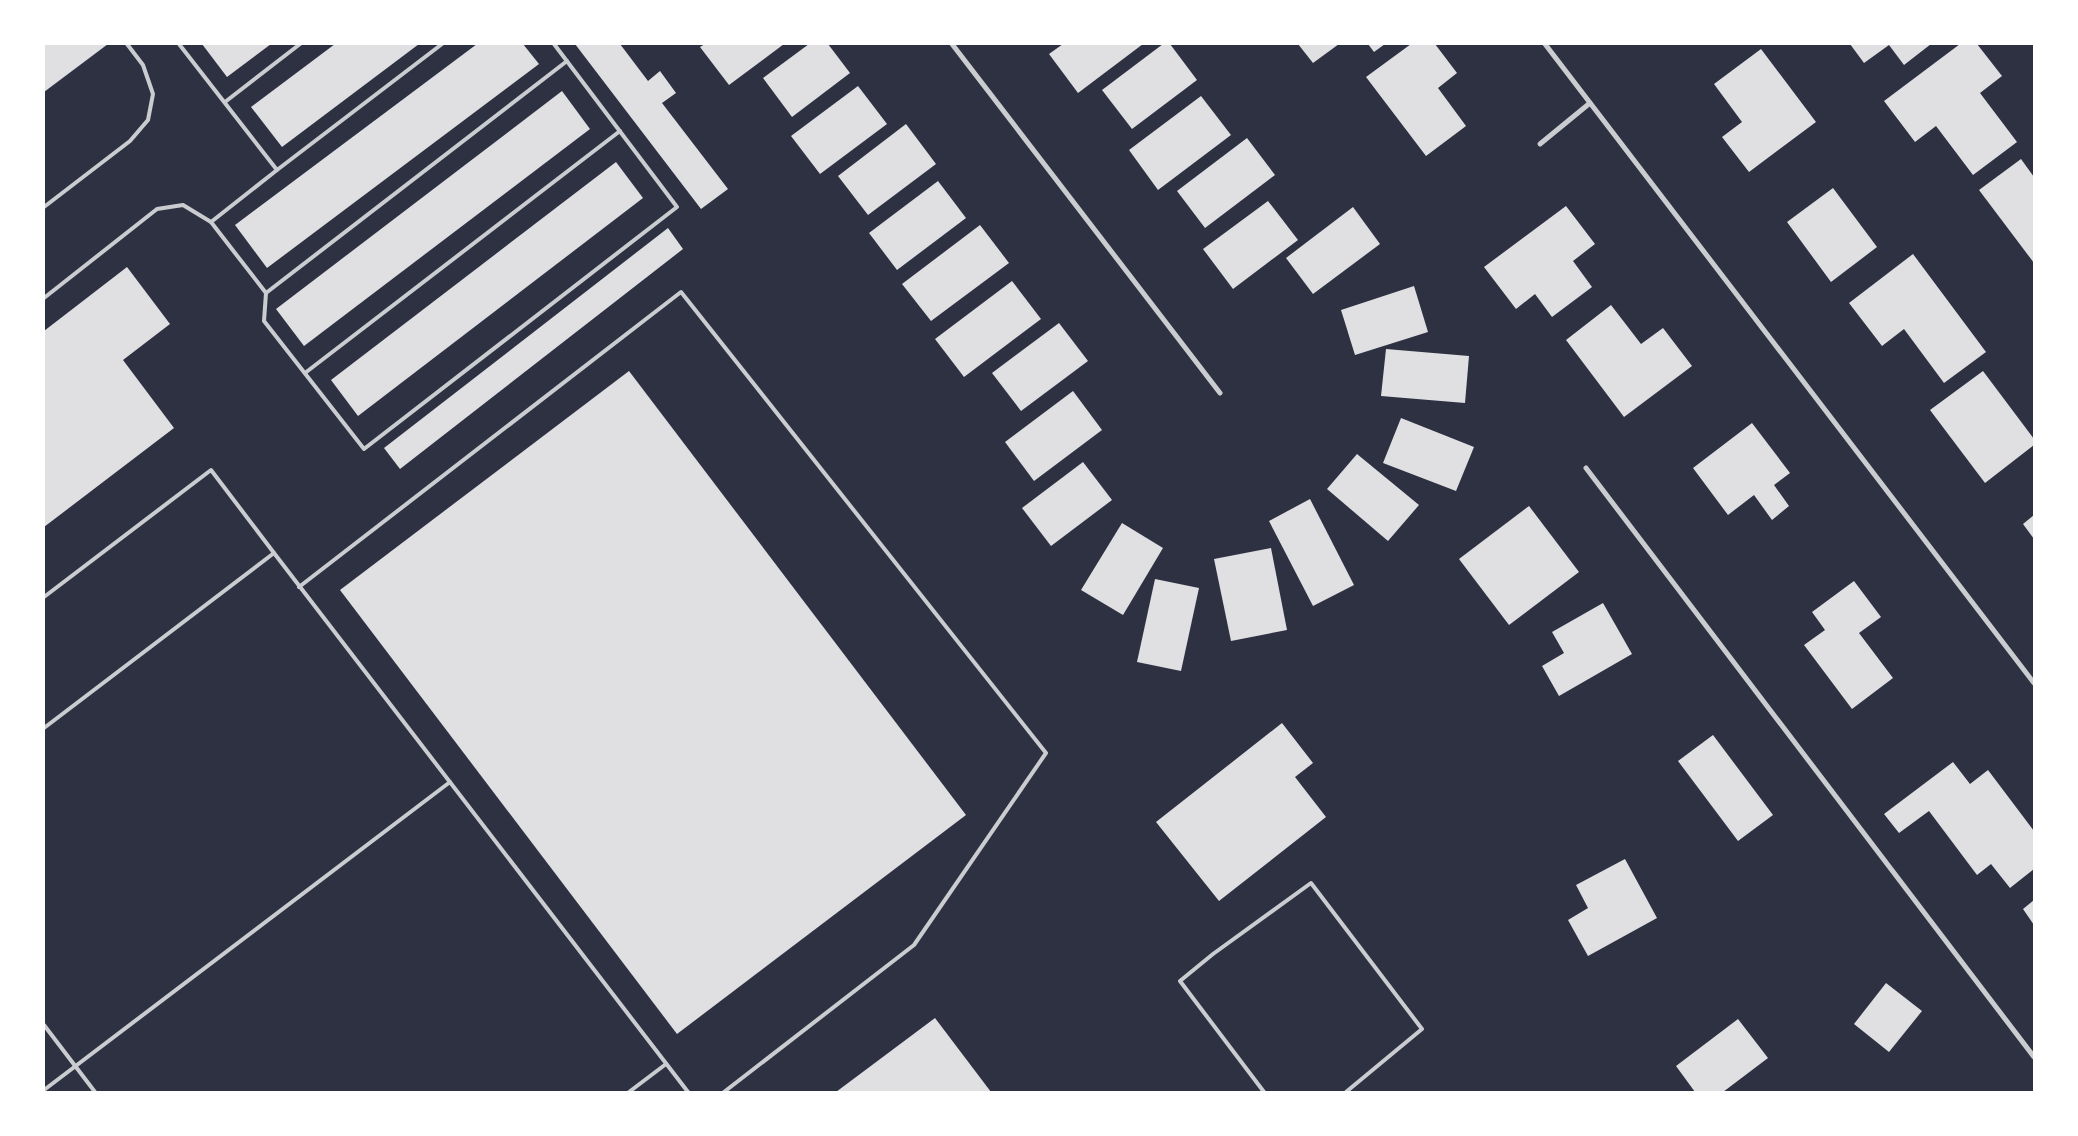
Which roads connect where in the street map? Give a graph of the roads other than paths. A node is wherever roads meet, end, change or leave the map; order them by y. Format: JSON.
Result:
{"nodes":[{"id":1,"x":127,"y":44,"type":"edge"},
{"id":2,"x":179,"y":44,"type":"edge"},
{"id":3,"x":300,"y":44,"type":"edge"},
{"id":4,"x":442,"y":44,"type":"edge"},
{"id":5,"x":554,"y":44,"type":"edge"},
{"id":6,"x":952,"y":44,"type":"edge"},
{"id":7,"x":1545,"y":44,"type":"edge"},
{"id":8,"x":567,"y":61,"type":"junction"},
{"id":9,"x":224,"y":102,"type":"junction"},
{"id":10,"x":1590,"y":103,"type":"junction"},
{"id":11,"x":620,"y":131,"type":"junction"},
{"id":12,"x":1540,"y":144,"type":"dead end"},
{"id":13,"x":277,"y":170,"type":"junction"},
{"id":14,"x":44,"y":206,"type":"edge"},
{"id":15,"x":211,"y":222,"type":"junction"},
{"id":16,"x":266,"y":293,"type":"junction"},
{"id":17,"x":44,"y":298,"type":"edge"},
{"id":18,"x":305,"y":373,"type":"junction"},
{"id":19,"x":1220,"y":393,"type":"dead end"},
{"id":20,"x":1586,"y":468,"type":"dead end"},
{"id":21,"x":274,"y":553,"type":"junction"},
{"id":22,"x":299,"y":587,"type":"junction"},
{"id":23,"x":44,"y":597,"type":"edge"},
{"id":24,"x":2034,"y":682,"type":"edge"},
{"id":25,"x":44,"y":728,"type":"edge"},
{"id":26,"x":450,"y":782,"type":"junction"},
{"id":27,"x":44,"y":1025,"type":"edge"},
{"id":28,"x":2034,"y":1057,"type":"edge"},
{"id":29,"x":666,"y":1064,"type":"junction"},
{"id":30,"x":75,"y":1066,"type":"junction"},
{"id":31,"x":44,"y":1090,"type":"edge"},
{"id":32,"x":95,"y":1092,"type":"edge"},
{"id":33,"x":629,"y":1092,"type":"edge"},
{"id":34,"x":688,"y":1092,"type":"edge"},
{"id":35,"x":724,"y":1092,"type":"edge"},
{"id":36,"x":1264,"y":1092,"type":"edge"},
{"id":37,"x":1346,"y":1092,"type":"edge"}],
"edges":[{"from":1,"to":14,"type":"lane"},
{"from":2,"to":9,"type":"lane"},
{"from":3,"to":9,"type":"lane"},
{"from":4,"to":13,"type":"lane"},
{"from":5,"to":8,"type":"lane"},
{"from":6,"to":19,"type":"street"},
{"from":7,"to":10,"type":"street"},
{"from":8,"to":11,"type":"lane"},
{"from":8,"to":16,"type":"lane"},
{"from":9,"to":13,"type":"lane"},
{"from":10,"to":12,"type":"street"},
{"from":10,"to":24,"type":"street"},
{"from":11,"to":18,"type":"lane"},
{"from":11,"to":18,"type":"lane"},
{"from":13,"to":15,"type":"lane"},
{"from":15,"to":16,"type":"lane"},
{"from":15,"to":17,"type":"lane"},
{"from":16,"to":18,"type":"lane"},
{"from":20,"to":28,"type":"street"},
{"from":21,"to":22,"type":"lane"},
{"from":21,"to":23,"type":"lane"},
{"from":21,"to":25,"type":"lane"},
{"from":22,"to":26,"type":"lane"},
{"from":22,"to":35,"type":"lane"},
{"from":26,"to":29,"type":"lane"},
{"from":26,"to":30,"type":"lane"},
{"from":27,"to":30,"type":"lane"},
{"from":29,"to":33,"type":"lane"},
{"from":29,"to":34,"type":"lane"},
{"from":30,"to":31,"type":"lane"},
{"from":30,"to":32,"type":"lane"},
{"from":36,"to":37,"type":"lane"}]}
